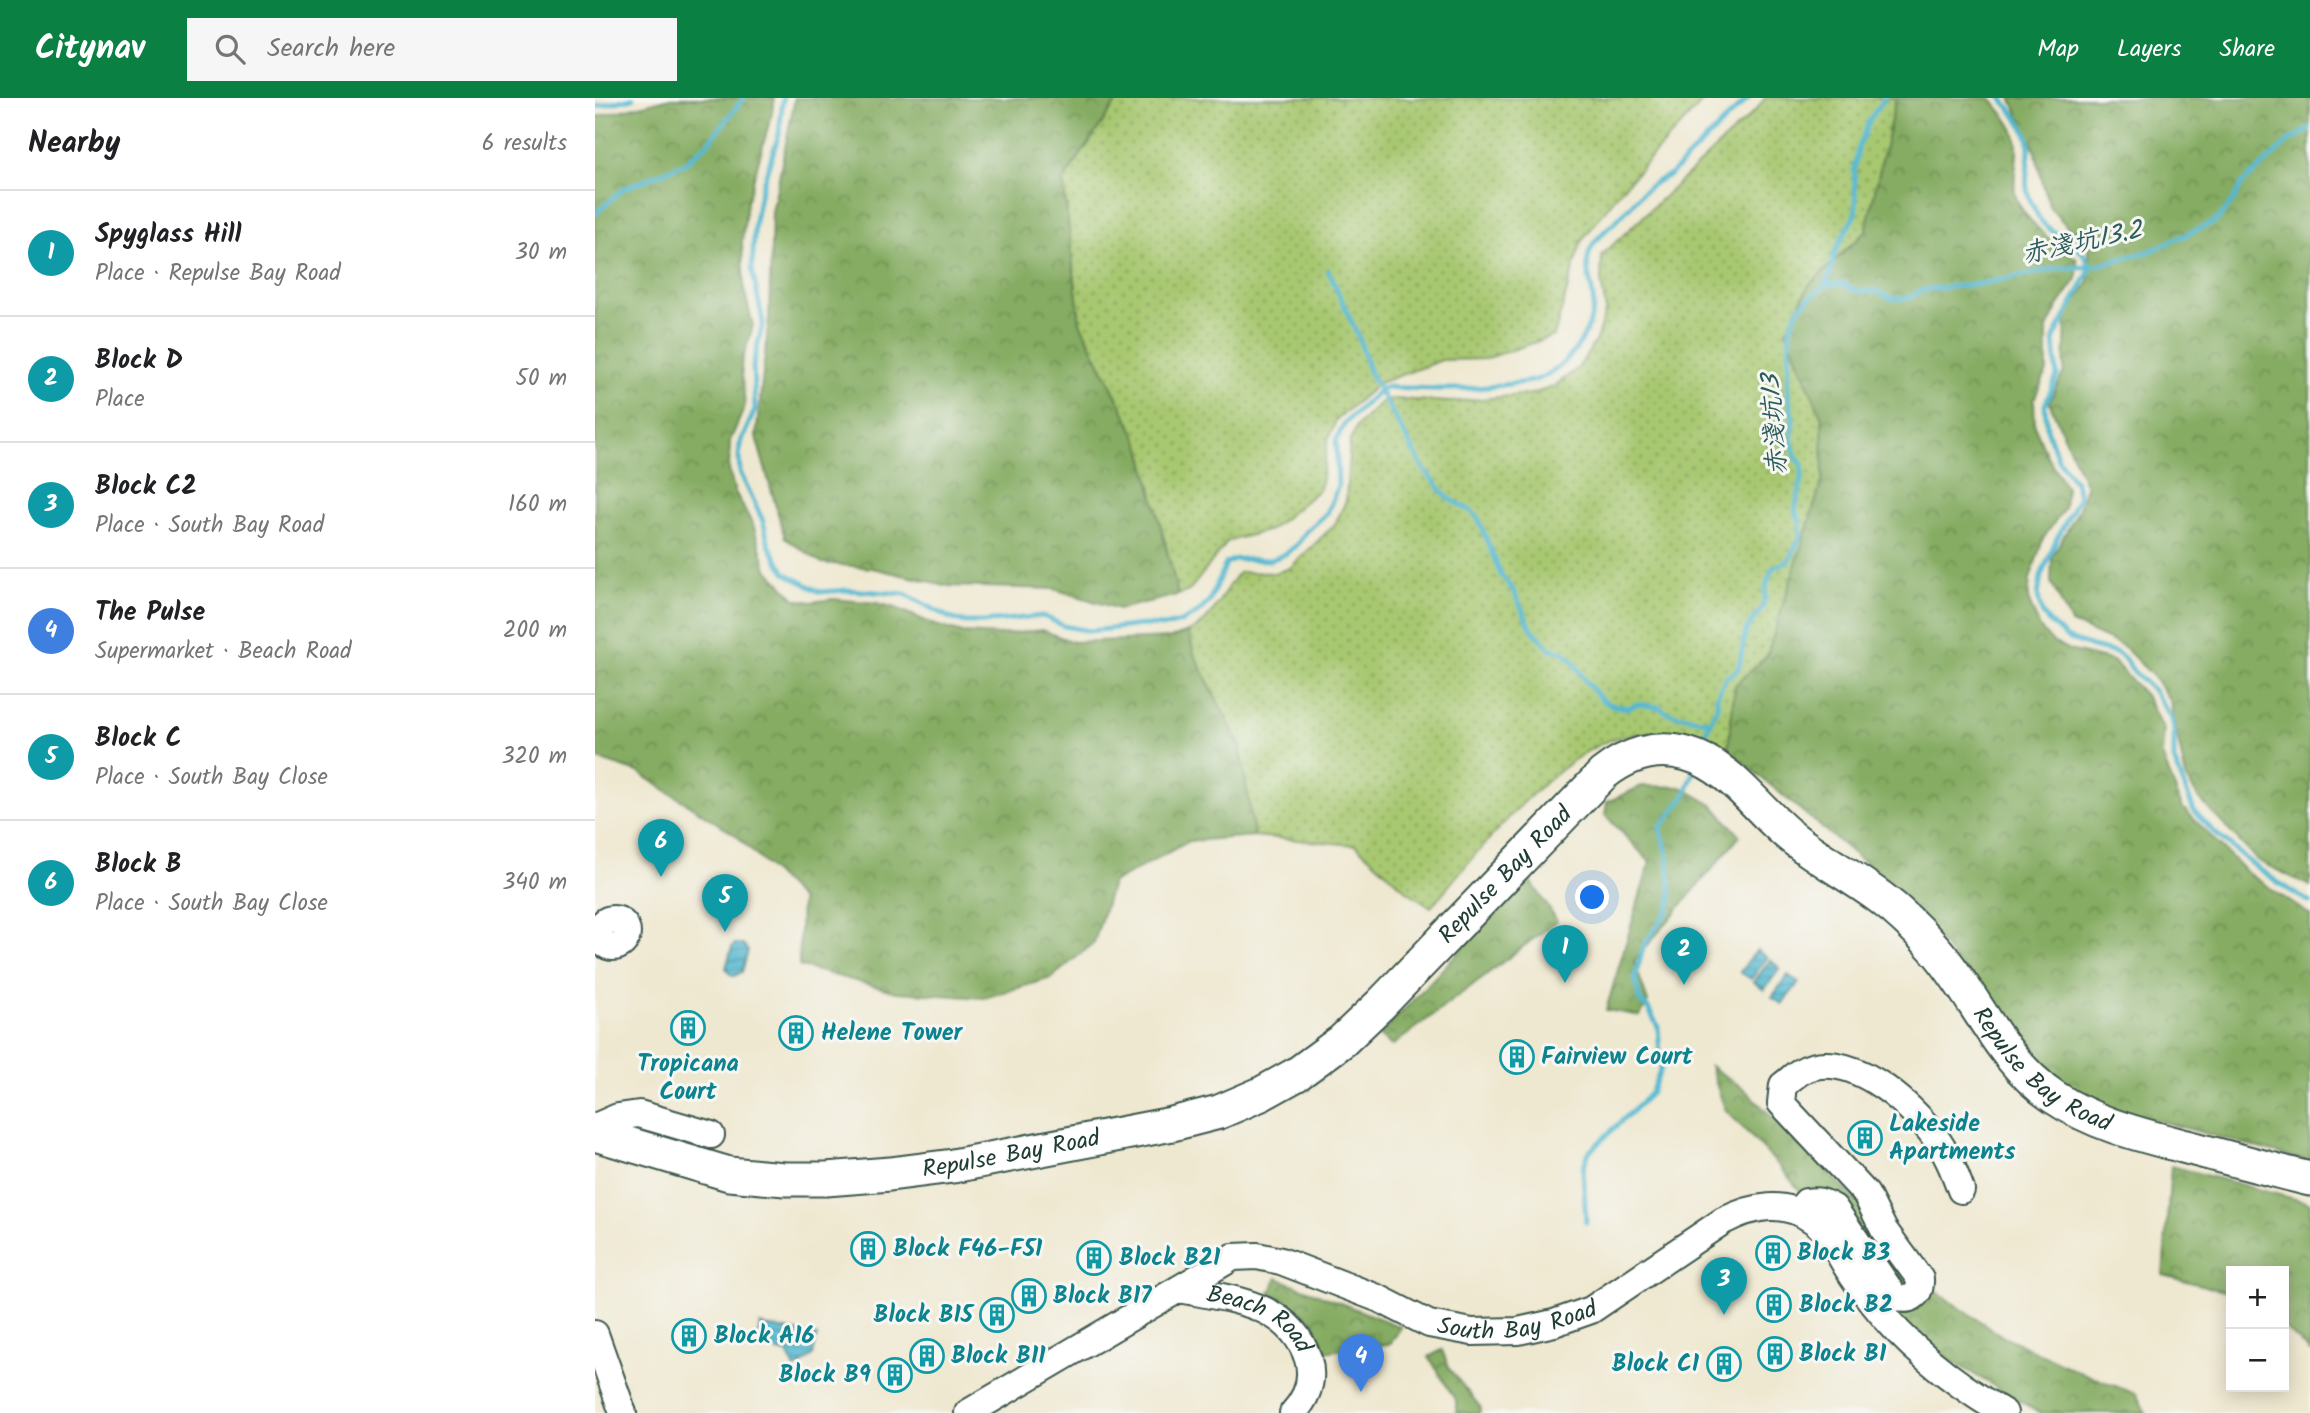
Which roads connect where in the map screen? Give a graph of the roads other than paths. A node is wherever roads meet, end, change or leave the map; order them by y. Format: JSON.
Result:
{"nodes":[{"id":1,"x":595,"y":1126,"type":"edge"},
{"id":2,"x":595,"y":1134,"type":"edge"},
{"id":3,"x":711,"y":1135,"type":"dead end"},
{"id":4,"x":2310,"y":1179,"type":"edge"},
{"id":5,"x":1961,"y":1190,"type":"dead end"},
{"id":6,"x":1798,"y":1212,"type":"junction"},
{"id":7,"x":1179,"y":1289,"type":"junction"},
{"id":8,"x":595,"y":1334,"type":"edge"},
{"id":9,"x":623,"y":1413,"type":"edge"},
{"id":10,"x":968,"y":1413,"type":"edge"},
{"id":11,"x":1293,"y":1413,"type":"edge"},
{"id":12,"x":2004,"y":1413,"type":"edge"}],
"edges":[{"from":1,"to":3,"type":"street"},
{"from":2,"to":4,"type":"main road","name":"Repulse Bay Road"},
{"from":5,"to":6,"type":"street"},
{"from":6,"to":7,"type":"street","name":"South Bay Road"},
{"from":6,"to":12,"type":"street","name":"South Bay Road"},
{"from":7,"to":10,"type":"street","name":"South Bay Road"},
{"from":7,"to":11,"type":"street","name":"Beach Road"},
{"from":8,"to":9,"type":"street"}]}
